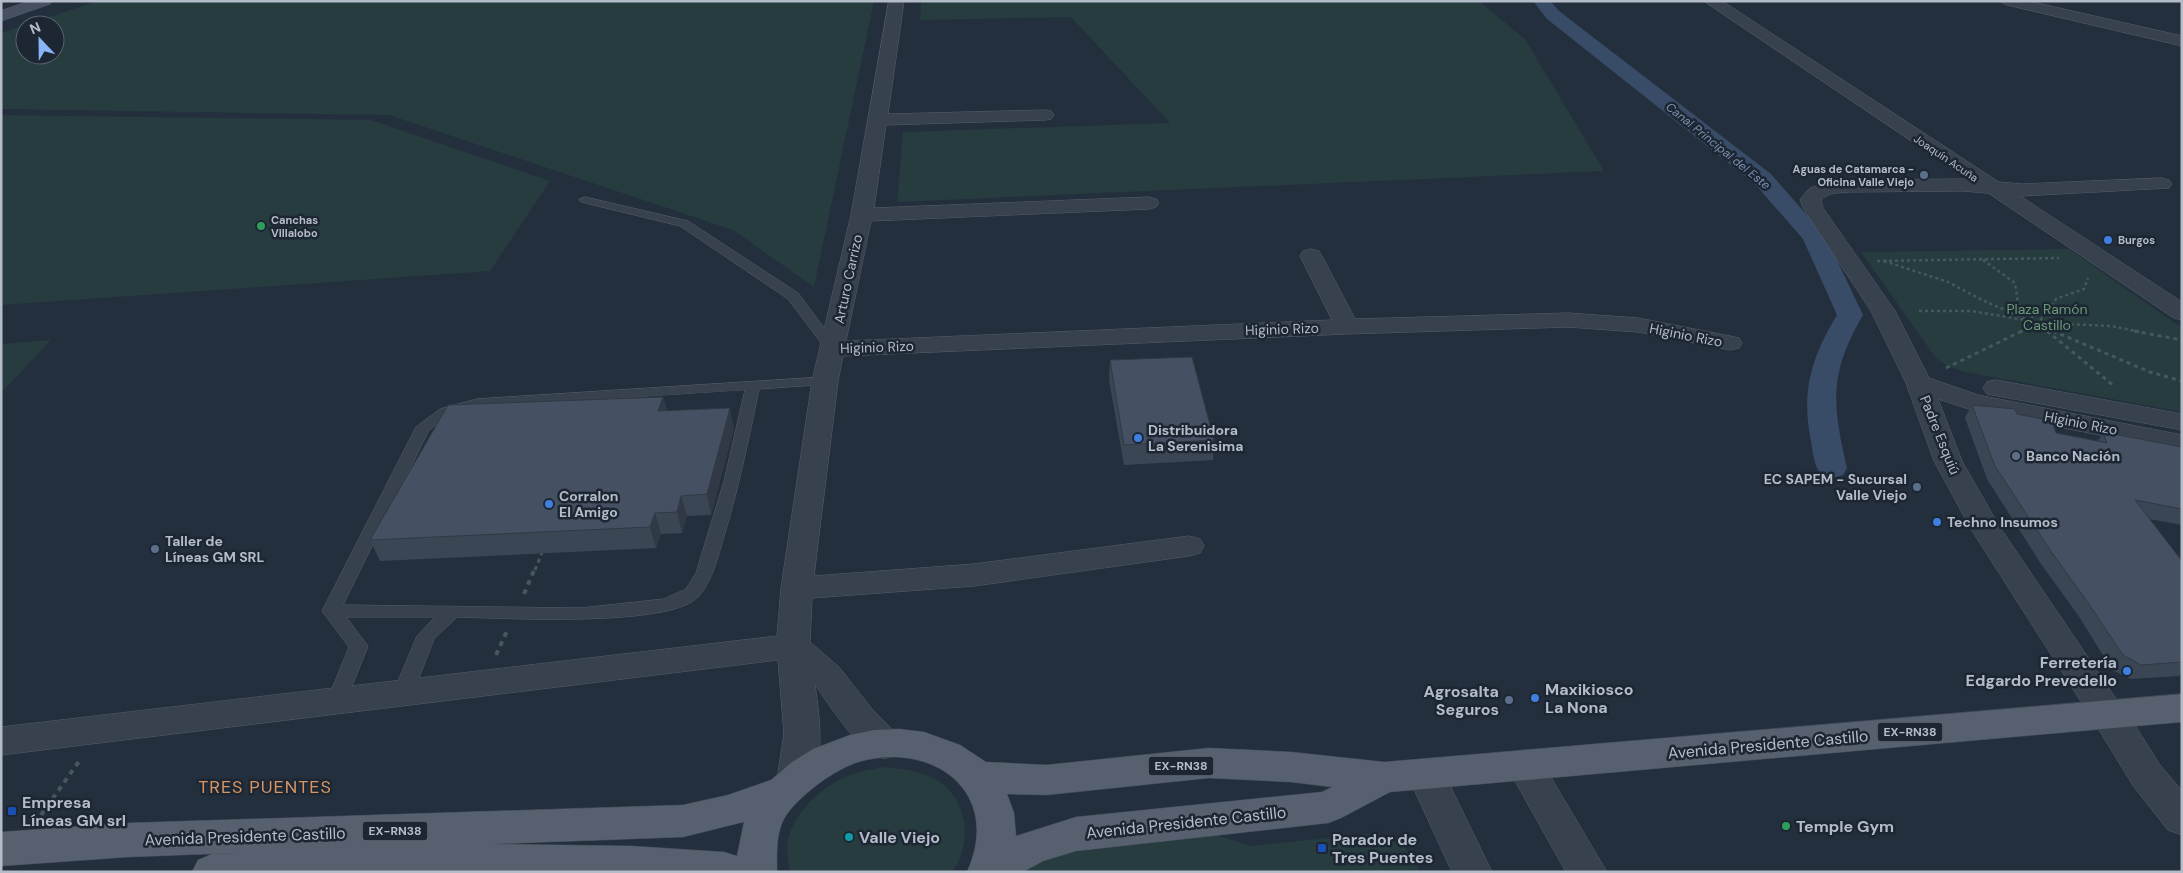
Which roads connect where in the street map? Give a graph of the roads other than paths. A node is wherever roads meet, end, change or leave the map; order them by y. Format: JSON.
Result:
{"nodes":[{"id":1,"x":45,"y":1,"type":"edge"},
{"id":2,"x":897,"y":1,"type":"edge"},
{"id":3,"x":1711,"y":1,"type":"edge"},
{"id":4,"x":1715,"y":1,"type":"edge"},
{"id":5,"x":2007,"y":1,"type":"edge"},
{"id":6,"x":1,"y":16,"type":"edge"},
{"id":7,"x":2182,"y":42,"type":"edge"},
{"id":8,"x":1045,"y":115,"type":"dead end"},
{"id":9,"x":876,"y":120,"type":"junction"},
{"id":10,"x":2162,"y":184,"type":"dead end"},
{"id":11,"x":1990,"y":187,"type":"junction"},
{"id":12,"x":586,"y":200,"type":"dead end"},
{"id":13,"x":1149,"y":203,"type":"dead end"},
{"id":14,"x":862,"y":215,"type":"junction"},
{"id":15,"x":1312,"y":256,"type":"dead end"},
{"id":16,"x":2182,"y":313,"type":"edge"},
{"id":17,"x":1347,"y":327,"type":"junction"},
{"id":18,"x":1730,"y":344,"type":"dead end"},
{"id":19,"x":833,"y":349,"type":"junction"},
{"id":20,"x":825,"y":381,"type":"junction"},
{"id":21,"x":1919,"y":383,"type":"junction"},
{"id":22,"x":753,"y":386,"type":"junction"},
{"id":23,"x":2182,"y":422,"type":"edge"},
{"id":24,"x":2182,"y":443,"type":"edge"},
{"id":25,"x":1189,"y":546,"type":"dead end"},
{"id":26,"x":796,"y":588,"type":"junction"},
{"id":27,"x":332,"y":611,"type":"junction"},
{"id":28,"x":453,"y":611,"type":"junction"},
{"id":29,"x":792,"y":646,"type":"junction"},
{"id":30,"x":403,"y":693,"type":"junction"},
{"id":31,"x":337,"y":701,"type":"junction"},
{"id":32,"x":2182,"y":708,"type":"edge"},
{"id":33,"x":2108,"y":715,"type":"junction"},
{"id":34,"x":1,"y":740,"type":"edge"},
{"id":35,"x":884,"y":744,"type":"junction"},
{"id":36,"x":1524,"y":765,"type":"junction"},
{"id":37,"x":1426,"y":774,"type":"junction"},
{"id":38,"x":978,"y":777,"type":"junction"},
{"id":39,"x":1384,"y":777,"type":"junction"},
{"id":40,"x":790,"y":785,"type":"junction"},
{"id":41,"x":2182,"y":818,"type":"edge"},
{"id":42,"x":10,"y":848,"type":"edge"},
{"id":43,"x":988,"y":871,"type":"edge"},
{"id":44,"x":212,"y":872,"type":"edge"},
{"id":45,"x":732,"y":872,"type":"edge"},
{"id":46,"x":757,"y":872,"type":"edge"},
{"id":47,"x":1472,"y":872,"type":"edge"},
{"id":48,"x":1587,"y":872,"type":"edge"}],
"edges":[{"from":1,"to":6,"type":"main road"},
{"from":2,"to":9,"type":"street","name":"Arturo Carrizo"},
{"from":3,"to":4,"type":"street"},
{"from":3,"to":11,"type":"street","name":"Joaquín Acuña"},
{"from":5,"to":7,"type":"street"},
{"from":8,"to":9,"type":"street"},
{"from":9,"to":14,"type":"street","name":"Arturo Carrizo"},
{"from":10,"to":11,"type":"street"},
{"from":11,"to":16,"type":"street","name":"Joaquín Acuña"},
{"from":11,"to":21,"type":"street","name":"Padre Esquiú"},
{"from":12,"to":19,"type":"lane"},
{"from":13,"to":14,"type":"street"},
{"from":14,"to":19,"type":"street","name":"Arturo Carrizo"},
{"from":15,"to":17,"type":"street"},
{"from":17,"to":18,"type":"street","name":"Higinio Rizo"},
{"from":17,"to":19,"type":"street","name":"Higinio Rizo"},
{"from":19,"to":20,"type":"street","name":"Arturo Carrizo"},
{"from":20,"to":22,"type":"lane"},
{"from":20,"to":26,"type":"street","name":"Arturo Carrizo"},
{"from":21,"to":23,"type":"street","name":"Higinio Rizo"},
{"from":21,"to":24,"type":"street","name":"Higinio Rizo"},
{"from":21,"to":33,"type":"street","name":"Padre Esquiú"},
{"from":22,"to":27,"type":"lane"},
{"from":22,"to":28,"type":"lane"},
{"from":25,"to":26,"type":"street"},
{"from":26,"to":29,"type":"street","name":"Arturo Carrizo"},
{"from":27,"to":28,"type":"lane"},
{"from":27,"to":31,"type":"lane"},
{"from":28,"to":30,"type":"lane"},
{"from":29,"to":30,"type":"street"},
{"from":29,"to":35,"type":"street"},
{"from":29,"to":40,"type":"street","name":"Arturo Carrizo"},
{"from":30,"to":31,"type":"street"},
{"from":31,"to":34,"type":"street"},
{"from":32,"to":33,"type":"main road","name":"Avenida Presidente Castillo","number":"EX-RN38"},
{"from":33,"to":36,"type":"main road","name":"Avenida Presidente Castillo","number":"EX-RN38"},
{"from":33,"to":41,"type":"street","name":"Padre Esquiú"},
{"from":35,"to":38,"type":"main road","number":"EX-RN38"},
{"from":35,"to":40,"type":"main road","number":"EX-RN38"},
{"from":36,"to":37,"type":"main road","name":"Avenida Presidente Castillo","number":"EX-RN38"},
{"from":36,"to":48,"type":"street"},
{"from":37,"to":39,"type":"main road","name":"Avenida Presidente Castillo","number":"EX-RN38"},
{"from":37,"to":47,"type":"street"},
{"from":38,"to":39,"type":"main road","name":"Avenida Presidente Castillo","number":"EX-RN38"},
{"from":38,"to":43,"type":"main road","number":"EX-RN38"},
{"from":39,"to":43,"type":"main road","name":"Avenida Presidente Castillo","number":"EX-RN38"},
{"from":40,"to":42,"type":"main road","name":"Avenida Presidente Castillo","number":"EX-RN38"},
{"from":40,"to":46,"type":"main road","number":"EX-RN38"},
{"from":44,"to":45,"type":"main road"}]}
